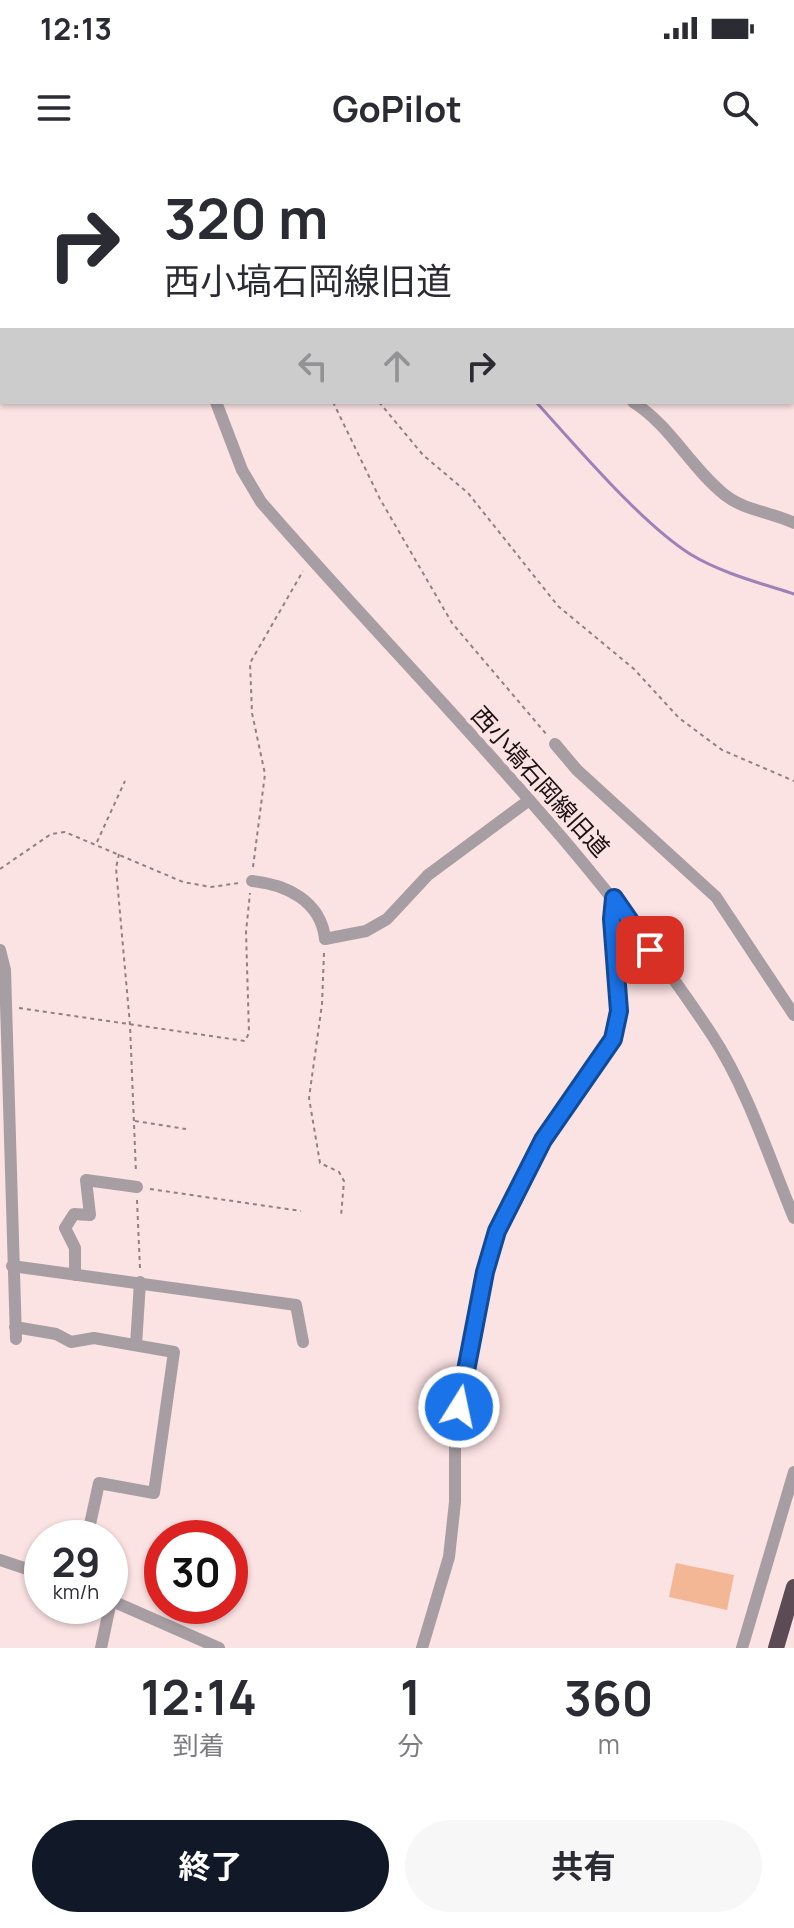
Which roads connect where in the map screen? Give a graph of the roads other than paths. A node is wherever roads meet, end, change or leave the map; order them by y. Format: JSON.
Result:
{"nodes":[{"id":1,"x":217,"y":404,"type":"edge"},
{"id":2,"x":636,"y":404,"type":"edge"},
{"id":3,"x":794,"y":523,"type":"edge"},
{"id":4,"x":555,"y":744,"type":"road end"},
{"id":5,"x":528,"y":801,"type":"junction"},
{"id":6,"x":252,"y":881,"type":"road end"},
{"id":7,"x":614,"y":898,"type":"junction"},
{"id":8,"x":0,"y":950,"type":"edge"},
{"id":9,"x":794,"y":1015,"type":"edge"},
{"id":10,"x":137,"y":1187,"type":"road end"},
{"id":11,"x":794,"y":1218,"type":"edge"},
{"id":12,"x":8,"y":1258,"type":"edge"},
{"id":13,"x":75,"y":1275,"type":"junction"},
{"id":14,"x":140,"y":1282,"type":"junction"},
{"id":15,"x":303,"y":1342,"type":"dead end"},
{"id":16,"x":136,"y":1345,"type":"junction"},
{"id":17,"x":794,"y":1472,"type":"edge"},
{"id":18,"x":91,"y":1520,"type":"edge"},
{"id":19,"x":0,"y":1560,"type":"edge"},
{"id":20,"x":24,"y":1568,"type":"edge"},
{"id":21,"x":794,"y":1587,"type":"edge"},
{"id":22,"x":128,"y":1608,"type":"edge"},
{"id":23,"x":106,"y":1624,"type":"edge"},
{"id":24,"x":101,"y":1648,"type":"edge"},
{"id":25,"x":219,"y":1648,"type":"edge"},
{"id":26,"x":422,"y":1648,"type":"edge"},
{"id":27,"x":742,"y":1648,"type":"edge"},
{"id":28,"x":776,"y":1648,"type":"edge"}],
"edges":[{"from":1,"to":5,"type":"street","name":"西小塙石岡線旧道"},
{"from":2,"to":3,"type":"street"},
{"from":4,"to":9,"type":"street"},
{"from":5,"to":6,"type":"street"},
{"from":5,"to":7,"type":"street","name":"西小塙石岡線旧道"},
{"from":7,"to":11,"type":"street","name":"西小塙石岡線旧道"},
{"from":7,"to":26,"type":"street"},
{"from":8,"to":12,"type":"street"},
{"from":10,"to":13,"type":"street"},
{"from":12,"to":13,"type":"street"},
{"from":12,"to":16,"type":"street"},
{"from":13,"to":14,"type":"street"},
{"from":14,"to":15,"type":"street"},
{"from":14,"to":16,"type":"street"},
{"from":16,"to":18,"type":"street"},
{"from":17,"to":27,"type":"street"},
{"from":19,"to":20,"type":"street"},
{"from":21,"to":28,"type":"highway"},
{"from":22,"to":25,"type":"street"},
{"from":23,"to":24,"type":"street"}]}
